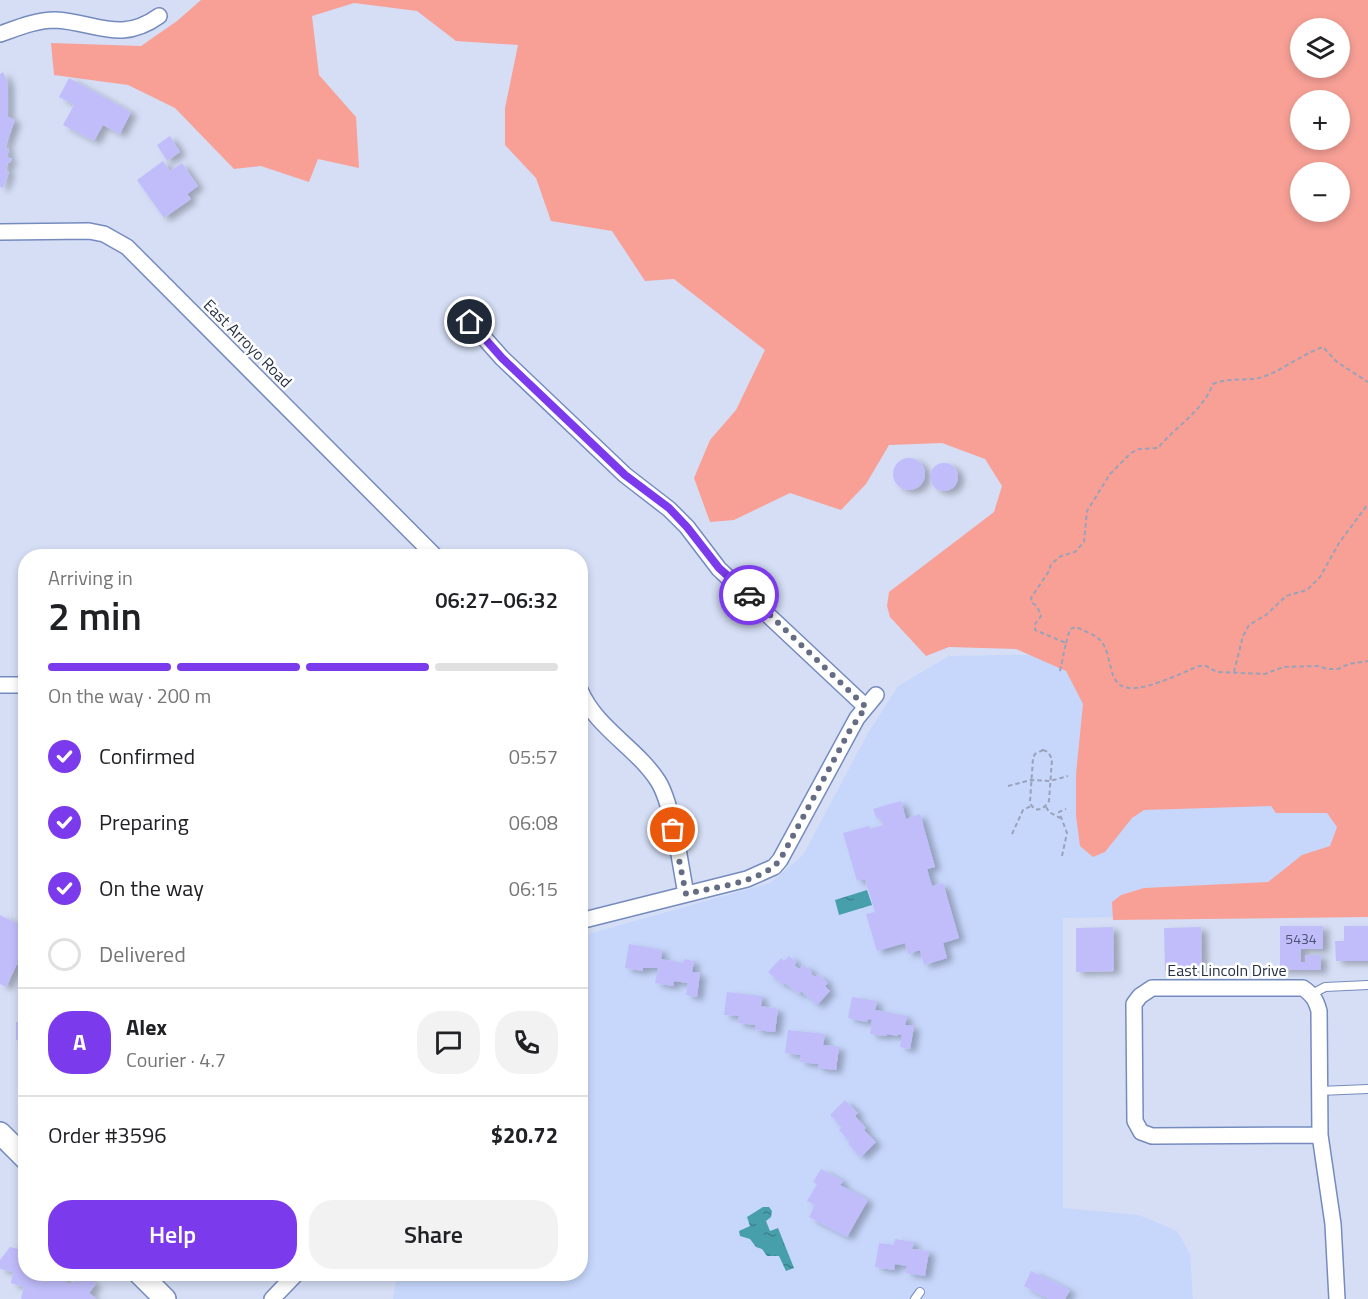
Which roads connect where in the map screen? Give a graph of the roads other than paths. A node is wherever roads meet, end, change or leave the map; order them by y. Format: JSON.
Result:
{"nodes":[{"id":1,"x":159,"y":16,"type":"dead end"},
{"id":2,"x":0,"y":34,"type":"edge"},
{"id":3,"x":0,"y":232,"type":"edge"},
{"id":4,"x":470,"y":322,"type":"dead end"},
{"id":5,"x":428,"y":549,"type":"edge"},
{"id":6,"x":0,"y":685,"type":"edge"},
{"id":7,"x":18,"y":685,"type":"edge"},
{"id":8,"x":588,"y":705,"type":"edge"},
{"id":9,"x":686,"y":894,"type":"junction"},
{"id":10,"x":588,"y":919,"type":"edge"},
{"id":11,"x":1368,"y":985,"type":"edge"},
{"id":12,"x":1312,"y":994,"type":"junction"},
{"id":13,"x":1368,"y":1089,"type":"edge"},
{"id":14,"x":1319,"y":1090,"type":"junction"},
{"id":15,"x":0,"y":1133,"type":"edge"},
{"id":16,"x":1320,"y":1135,"type":"junction"},
{"id":17,"x":18,"y":1151,"type":"edge"},
{"id":18,"x":147,"y":1281,"type":"edge"},
{"id":19,"x":289,"y":1281,"type":"edge"},
{"id":20,"x":165,"y":1299,"type":"edge"},
{"id":21,"x":272,"y":1299,"type":"edge"},
{"id":22,"x":1337,"y":1299,"type":"edge"}],
"edges":[{"from":1,"to":2,"type":"street"},
{"from":3,"to":5,"type":"street","name":"East Arroyo Road"},
{"from":4,"to":9,"type":"street"},
{"from":6,"to":7,"type":"street"},
{"from":8,"to":9,"type":"street"},
{"from":9,"to":10,"type":"street"},
{"from":11,"to":12,"type":"lane"},
{"from":12,"to":14,"type":"street"},
{"from":12,"to":16,"type":"street","name":"East Lincoln Drive"},
{"from":13,"to":14,"type":"lane"},
{"from":14,"to":16,"type":"street"},
{"from":15,"to":17,"type":"street"},
{"from":16,"to":22,"type":"street"},
{"from":18,"to":20,"type":"street"},
{"from":19,"to":21,"type":"street"}]}
